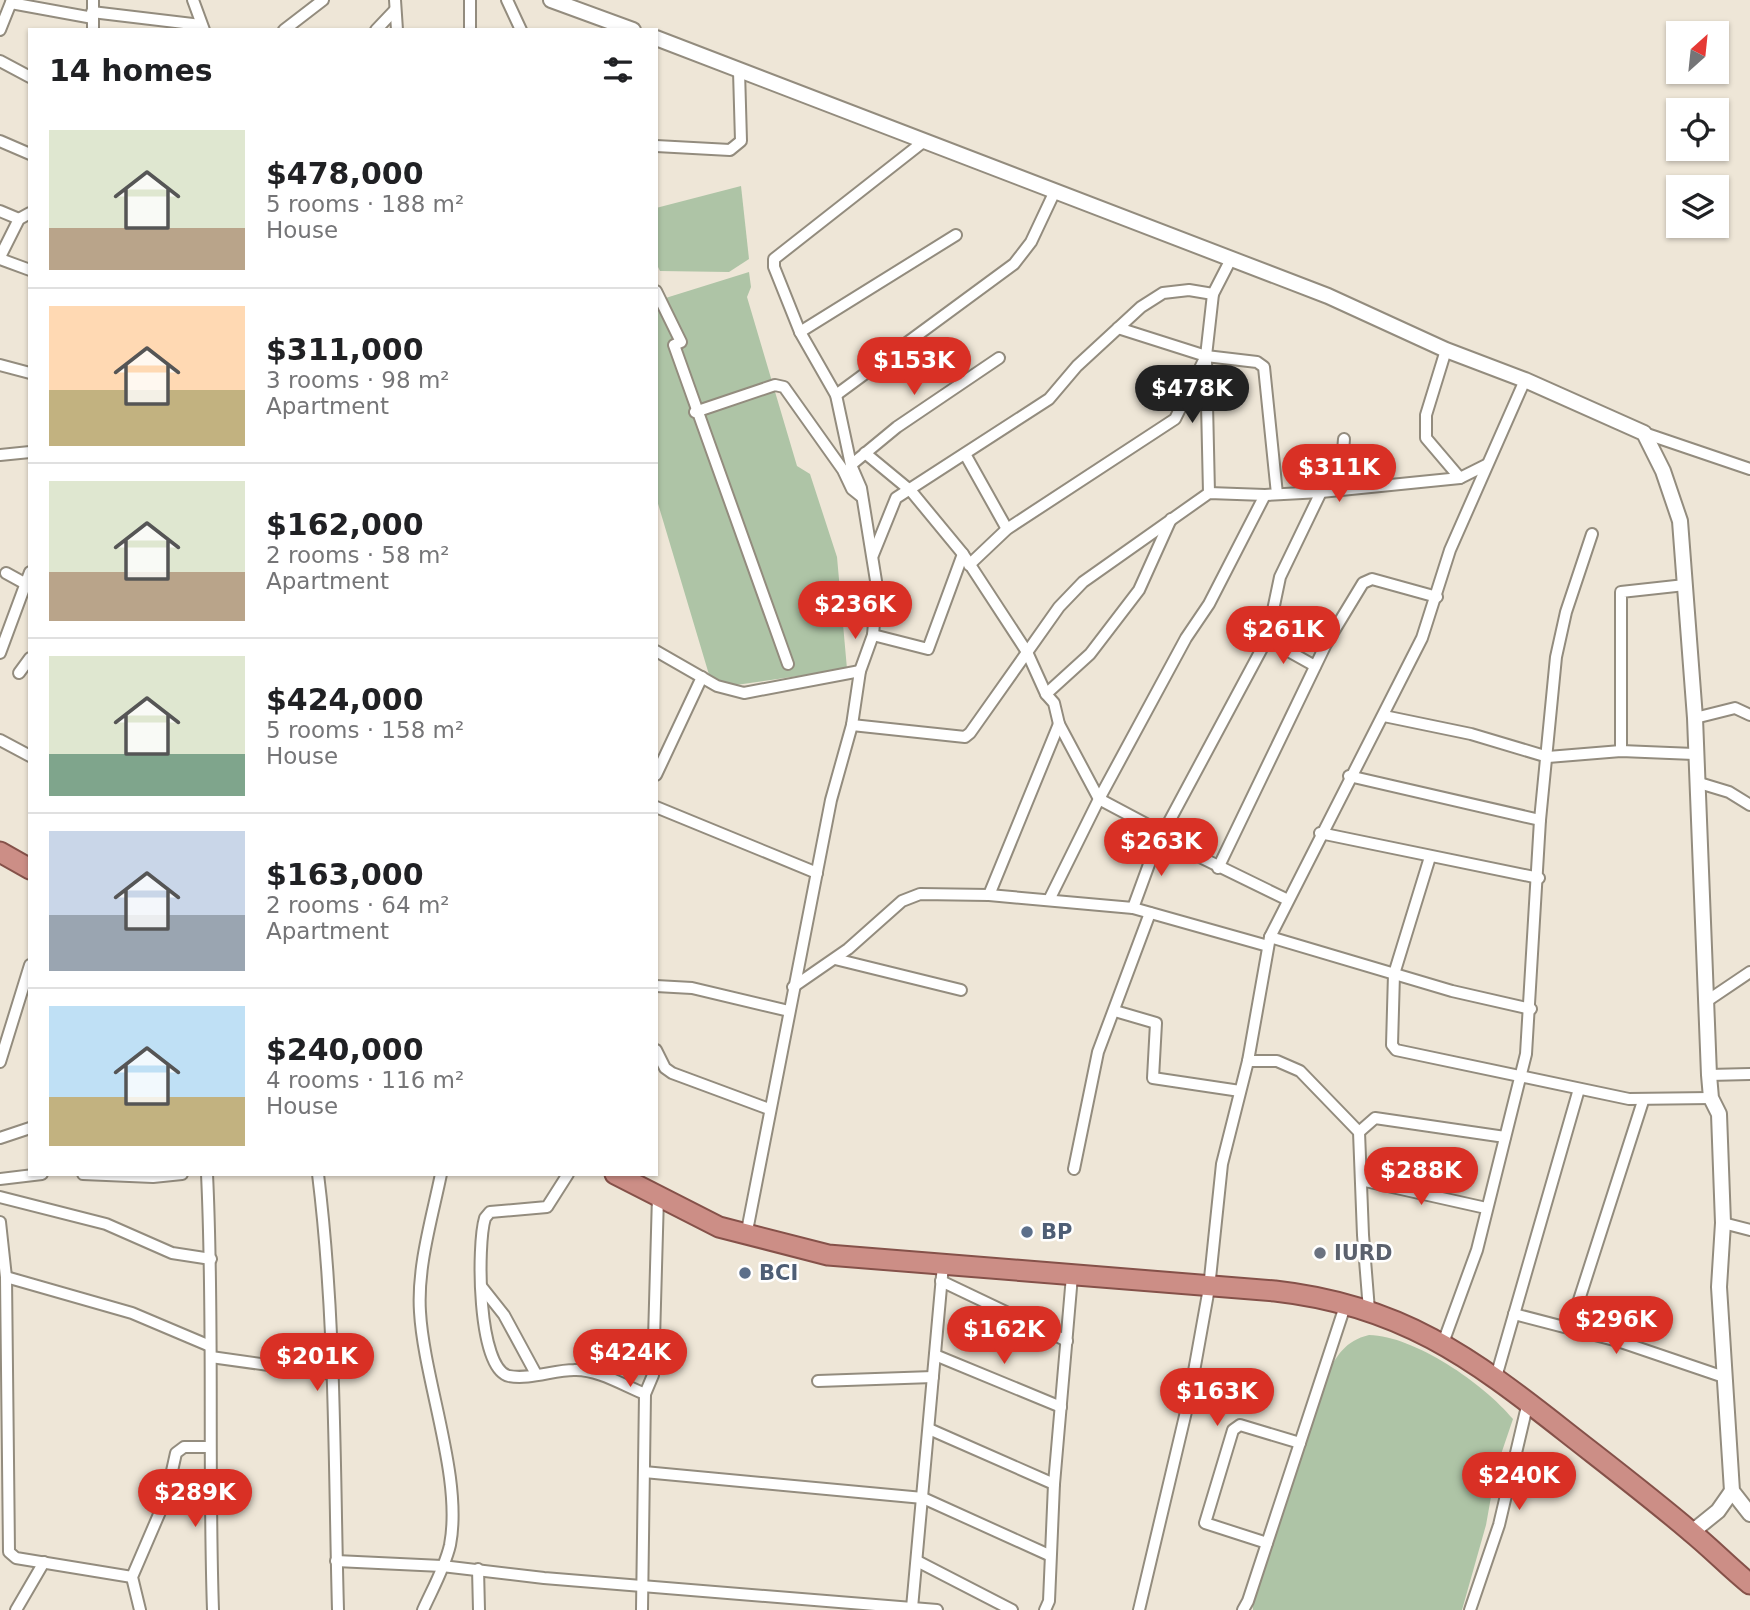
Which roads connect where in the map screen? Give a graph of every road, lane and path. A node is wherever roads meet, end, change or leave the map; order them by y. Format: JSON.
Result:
{"nodes":[{"id":1,"x":93,"y":0,"type":"edge"},
{"id":2,"x":193,"y":0,"type":"edge"},
{"id":3,"x":323,"y":0,"type":"edge"},
{"id":4,"x":470,"y":0,"type":"edge"},
{"id":5,"x":507,"y":0,"type":"edge"},
{"id":6,"x":551,"y":0,"type":"edge"},
{"id":7,"x":12,"y":2,"type":"edge"},
{"id":8,"x":395,"y":5,"type":"edge"},
{"id":9,"x":93,"y":20,"type":"edge"},
{"id":10,"x":202,"y":27,"type":"edge"},
{"id":11,"x":287,"y":28,"type":"edge"},
{"id":12,"x":378,"y":28,"type":"edge"},
{"id":13,"x":397,"y":28,"type":"edge"},
{"id":14,"x":470,"y":28,"type":"edge"},
{"id":15,"x":520,"y":28,"type":"edge"},
{"id":16,"x":628,"y":28,"type":"edge"},
{"id":17,"x":0,"y":30,"type":"edge"},
{"id":18,"x":658,"y":39,"type":"edge"},
{"id":19,"x":0,"y":61,"type":"edge"},
{"id":20,"x":739,"y":71,"type":"junction"},
{"id":21,"x":28,"y":76,"type":"edge"},
{"id":22,"x":0,"y":141,"type":"edge"},
{"id":23,"x":923,"y":142,"type":"junction"},
{"id":24,"x":658,"y":146,"type":"edge"},
{"id":25,"x":28,"y":153,"type":"edge"},
{"id":26,"x":1055,"y":191,"type":"junction"},
{"id":27,"x":0,"y":211,"type":"edge"},
{"id":28,"x":28,"y":214,"type":"edge"},
{"id":29,"x":19,"y":219,"type":"junction"},
{"id":30,"x":956,"y":235,"type":"dead end"},
{"id":31,"x":0,"y":258,"type":"edge"},
{"id":32,"x":1230,"y":259,"type":"junction"},
{"id":33,"x":28,"y":269,"type":"edge"},
{"id":34,"x":1213,"y":294,"type":"junction"},
{"id":35,"x":658,"y":295,"type":"edge"},
{"id":36,"x":1118,"y":328,"type":"junction"},
{"id":37,"x":800,"y":332,"type":"junction"},
{"id":38,"x":1446,"y":350,"type":"junction"},
{"id":39,"x":1206,"y":356,"type":"junction"},
{"id":40,"x":999,"y":358,"type":"dead end"},
{"id":41,"x":0,"y":365,"type":"edge"},
{"id":42,"x":28,"y":372,"type":"edge"},
{"id":43,"x":1525,"y":380,"type":"junction"},
{"id":44,"x":836,"y":395,"type":"junction"},
{"id":45,"x":695,"y":412,"type":"junction"},
{"id":46,"x":1644,"y":433,"type":"junction"},
{"id":47,"x":1343,"y":439,"type":"dead end"},
{"id":48,"x":28,"y":452,"type":"edge"},
{"id":49,"x":865,"y":453,"type":"junction"},
{"id":50,"x":965,"y":454,"type":"junction"},
{"id":51,"x":0,"y":455,"type":"edge"},
{"id":52,"x":851,"y":465,"type":"junction"},
{"id":53,"x":1486,"y":465,"type":"junction"},
{"id":54,"x":1750,"y":469,"type":"edge"},
{"id":55,"x":1461,"y":477,"type":"junction"},
{"id":56,"x":1340,"y":488,"type":"junction"},
{"id":57,"x":1478,"y":490,"type":"junction"},
{"id":58,"x":911,"y":491,"type":"junction"},
{"id":59,"x":1321,"y":492,"type":"junction"},
{"id":60,"x":1209,"y":493,"type":"junction"},
{"id":61,"x":1271,"y":495,"type":"junction"},
{"id":62,"x":862,"y":497,"type":"junction"},
{"id":63,"x":1172,"y":517,"type":"junction"},
{"id":64,"x":1007,"y":529,"type":"junction"},
{"id":65,"x":1592,"y":534,"type":"dead end"},
{"id":66,"x":872,"y":557,"type":"junction"},
{"id":67,"x":966,"y":559,"type":"junction"},
{"id":68,"x":6,"y":573,"type":"dead end"},
{"id":69,"x":28,"y":578,"type":"edge"},
{"id":70,"x":26,"y":584,"type":"junction"},
{"id":71,"x":1685,"y":585,"type":"junction"},
{"id":72,"x":1437,"y":597,"type":"junction"},
{"id":73,"x":26,"y":601,"type":"edge"},
{"id":74,"x":873,"y":635,"type":"junction"},
{"id":75,"x":1267,"y":639,"type":"junction"},
{"id":76,"x":1027,"y":652,"type":"junction"},
{"id":77,"x":0,"y":653,"type":"edge"},
{"id":78,"x":659,"y":657,"type":"edge"},
{"id":79,"x":28,"y":661,"type":"edge"},
{"id":80,"x":788,"y":664,"type":"dead end"},
{"id":81,"x":1315,"y":666,"type":"junction"},
{"id":82,"x":860,"y":671,"type":"junction"},
{"id":83,"x":19,"y":673,"type":"dead end"},
{"id":84,"x":702,"y":677,"type":"junction"},
{"id":85,"x":1046,"y":694,"type":"junction"},
{"id":86,"x":1750,"y":715,"type":"edge"},
{"id":87,"x":1384,"y":716,"type":"junction"},
{"id":88,"x":1695,"y":718,"type":"junction"},
{"id":89,"x":1059,"y":724,"type":"junction"},
{"id":90,"x":852,"y":725,"type":"junction"},
{"id":91,"x":0,"y":740,"type":"edge"},
{"id":92,"x":1621,"y":751,"type":"junction"},
{"id":93,"x":1694,"y":754,"type":"junction"},
{"id":94,"x":28,"y":755,"type":"edge"},
{"id":95,"x":1548,"y":757,"type":"junction"},
{"id":96,"x":658,"y":771,"type":"edge"},
{"id":97,"x":1349,"y":776,"type":"junction"},
{"id":98,"x":1696,"y":782,"type":"junction"},
{"id":99,"x":1099,"y":799,"type":"junction"},
{"id":100,"x":1750,"y":805,"type":"edge"},
{"id":101,"x":658,"y":808,"type":"edge"},
{"id":102,"x":1540,"y":820,"type":"junction"},
{"id":103,"x":1320,"y":833,"type":"junction"},
{"id":104,"x":1161,"y":835,"type":"junction"},
{"id":105,"x":0,"y":852,"type":"edge"},
{"id":106,"x":1430,"y":857,"type":"junction"},
{"id":107,"x":1218,"y":867,"type":"junction"},
{"id":108,"x":28,"y":868,"type":"edge"},
{"id":109,"x":817,"y":873,"type":"junction"},
{"id":110,"x":1539,"y":878,"type":"junction"},
{"id":111,"x":989,"y":895,"type":"junction"},
{"id":112,"x":1049,"y":900,"type":"junction"},
{"id":113,"x":1288,"y":900,"type":"junction"},
{"id":114,"x":1133,"y":908,"type":"junction"},
{"id":115,"x":1150,"y":913,"type":"junction"},
{"id":116,"x":1269,"y":942,"type":"junction"},
{"id":117,"x":835,"y":959,"type":"junction"},
{"id":118,"x":28,"y":971,"type":"edge"},
{"id":119,"x":1750,"y":972,"type":"edge"},
{"id":120,"x":1394,"y":974,"type":"junction"},
{"id":121,"x":658,"y":986,"type":"edge"},
{"id":122,"x":793,"y":987,"type":"junction"},
{"id":123,"x":961,"y":990,"type":"dead end"},
{"id":124,"x":1707,"y":1001,"type":"junction"},
{"id":125,"x":1531,"y":1009,"type":"junction"},
{"id":126,"x":789,"y":1010,"type":"junction"},
{"id":127,"x":1115,"y":1011,"type":"junction"},
{"id":128,"x":658,"y":1054,"type":"edge"},
{"id":129,"x":1248,"y":1061,"type":"junction"},
{"id":130,"x":0,"y":1062,"type":"edge"},
{"id":131,"x":1709,"y":1074,"type":"junction"},
{"id":132,"x":1750,"y":1074,"type":"edge"},
{"id":133,"x":1522,"y":1077,"type":"junction"},
{"id":134,"x":1578,"y":1089,"type":"junction"},
{"id":135,"x":1240,"y":1091,"type":"junction"},
{"id":136,"x":1711,"y":1098,"type":"junction"},
{"id":137,"x":1643,"y":1101,"type":"junction"},
{"id":138,"x":769,"y":1110,"type":"junction"},
{"id":139,"x":28,"y":1129,"type":"edge"},
{"id":140,"x":1359,"y":1132,"type":"junction"},
{"id":141,"x":0,"y":1138,"type":"edge"},
{"id":142,"x":1505,"y":1138,"type":"junction"},
{"id":143,"x":1073,"y":1169,"type":"dead end"},
{"id":144,"x":28,"y":1176,"type":"edge"},
{"id":145,"x":130,"y":1176,"type":"edge"},
{"id":146,"x":163,"y":1176,"type":"edge"},
{"id":147,"x":207,"y":1176,"type":"edge"},
{"id":148,"x":318,"y":1176,"type":"edge"},
{"id":149,"x":441,"y":1176,"type":"edge"},
{"id":150,"x":568,"y":1176,"type":"edge"},
{"id":151,"x":619,"y":1176,"type":"edge"},
{"id":152,"x":0,"y":1179,"type":"edge"},
{"id":153,"x":1361,"y":1180,"type":"junction"},
{"id":154,"x":658,"y":1196,"type":"junction"},
{"id":155,"x":0,"y":1197,"type":"edge"},
{"id":156,"x":1486,"y":1208,"type":"junction"},
{"id":157,"x":0,"y":1222,"type":"edge"},
{"id":158,"x":1724,"y":1223,"type":"junction"},
{"id":159,"x":1750,"y":1230,"type":"edge"},
{"id":160,"x":746,"y":1236,"type":"junction"},
{"id":161,"x":211,"y":1259,"type":"junction"},
{"id":162,"x":942,"y":1273,"type":"junction"},
{"id":163,"x":1072,"y":1276,"type":"junction"},
{"id":164,"x":6,"y":1277,"type":"junction"},
{"id":165,"x":481,"y":1286,"type":"junction"},
{"id":166,"x":1209,"y":1288,"type":"junction"},
{"id":167,"x":1346,"y":1303,"type":"junction"},
{"id":168,"x":1370,"y":1310,"type":"junction"},
{"id":169,"x":1514,"y":1314,"type":"junction"},
{"id":170,"x":1570,"y":1328,"type":"junction"},
{"id":171,"x":1067,"y":1342,"type":"junction"},
{"id":172,"x":1443,"y":1343,"type":"junction"},
{"id":173,"x":210,"y":1352,"type":"junction"},
{"id":174,"x":935,"y":1355,"type":"junction"},
{"id":175,"x":332,"y":1374,"type":"junction"},
{"id":176,"x":536,"y":1374,"type":"junction"},
{"id":177,"x":933,"y":1377,"type":"junction"},
{"id":178,"x":1496,"y":1377,"type":"junction"},
{"id":179,"x":1724,"y":1377,"type":"junction"},
{"id":180,"x":818,"y":1381,"type":"dead end"},
{"id":181,"x":645,"y":1394,"type":"junction"},
{"id":182,"x":1528,"y":1402,"type":"junction"},
{"id":183,"x":1061,"y":1407,"type":"junction"},
{"id":184,"x":929,"y":1429,"type":"junction"},
{"id":185,"x":1300,"y":1443,"type":"junction"},
{"id":186,"x":209,"y":1447,"type":"junction"},
{"id":187,"x":644,"y":1472,"type":"junction"},
{"id":188,"x":1054,"y":1484,"type":"junction"},
{"id":189,"x":1732,"y":1491,"type":"junction"},
{"id":190,"x":923,"y":1498,"type":"junction"},
{"id":191,"x":1748,"y":1508,"type":"edge"},
{"id":192,"x":1692,"y":1532,"type":"junction"},
{"id":193,"x":1267,"y":1544,"type":"junction"},
{"id":194,"x":1049,"y":1555,"type":"junction"},
{"id":195,"x":336,"y":1561,"type":"junction"},
{"id":196,"x":916,"y":1561,"type":"junction"},
{"id":197,"x":44,"y":1562,"type":"junction"},
{"id":198,"x":442,"y":1566,"type":"junction"},
{"id":199,"x":478,"y":1569,"type":"junction"},
{"id":200,"x":132,"y":1577,"type":"junction"},
{"id":201,"x":1750,"y":1584,"type":"edge"},
{"id":202,"x":643,"y":1585,"type":"junction"},
{"id":203,"x":814,"y":1605,"type":"edge"},
{"id":204,"x":1050,"y":1607,"type":"edge"},
{"id":205,"x":1247,"y":1607,"type":"edge"},
{"id":206,"x":912,"y":1608,"type":"junction"},
{"id":207,"x":16,"y":1610,"type":"edge"},
{"id":208,"x":141,"y":1610,"type":"edge"},
{"id":209,"x":213,"y":1610,"type":"edge"},
{"id":210,"x":338,"y":1610,"type":"edge"},
{"id":211,"x":424,"y":1610,"type":"edge"},
{"id":212,"x":479,"y":1610,"type":"edge"},
{"id":213,"x":642,"y":1610,"type":"edge"},
{"id":214,"x":937,"y":1610,"type":"edge"},
{"id":215,"x":1012,"y":1610,"type":"edge"},
{"id":216,"x":1139,"y":1610,"type":"edge"},
{"id":217,"x":1469,"y":1610,"type":"edge"}],
"edges":[{"from":1,"to":9,"type":"street"},
{"from":2,"to":10,"type":"street"},
{"from":3,"to":11,"type":"street"},
{"from":4,"to":14,"type":"street"},
{"from":5,"to":15,"type":"street"},
{"from":6,"to":16,"type":"street"},
{"from":7,"to":9,"type":"street"},
{"from":7,"to":17,"type":"street"},
{"from":8,"to":12,"type":"street"},
{"from":8,"to":13,"type":"street"},
{"from":9,"to":10,"type":"street"},
{"from":18,"to":20,"type":"street"},
{"from":19,"to":21,"type":"street"},
{"from":20,"to":23,"type":"street"},
{"from":20,"to":24,"type":"street"},
{"from":22,"to":25,"type":"street"},
{"from":23,"to":26,"type":"street"},
{"from":23,"to":37,"type":"street"},
{"from":26,"to":32,"type":"street"},
{"from":26,"to":44,"type":"street"},
{"from":27,"to":29,"type":"street"},
{"from":28,"to":29,"type":"street"},
{"from":29,"to":31,"type":"street"},
{"from":30,"to":37,"type":"street"},
{"from":31,"to":33,"type":"street"},
{"from":32,"to":34,"type":"street"},
{"from":32,"to":38,"type":"street"},
{"from":34,"to":36,"type":"street"},
{"from":34,"to":39,"type":"street"},
{"from":35,"to":45,"type":"street"},
{"from":36,"to":39,"type":"street"},
{"from":36,"to":50,"type":"street"},
{"from":37,"to":44,"type":"street"},
{"from":38,"to":43,"type":"street"},
{"from":38,"to":55,"type":"street"},
{"from":39,"to":60,"type":"street"},
{"from":39,"to":61,"type":"street"},
{"from":39,"to":64,"type":"street"},
{"from":40,"to":49,"type":"street"},
{"from":41,"to":42,"type":"street"},
{"from":43,"to":46,"type":"street"},
{"from":43,"to":53,"type":"street"},
{"from":44,"to":52,"type":"street"},
{"from":45,"to":62,"type":"street"},
{"from":45,"to":80,"type":"street"},
{"from":46,"to":54,"type":"street"},
{"from":46,"to":71,"type":"street"},
{"from":47,"to":56,"type":"street"},
{"from":48,"to":51,"type":"street"},
{"from":49,"to":52,"type":"street"},
{"from":49,"to":58,"type":"street"},
{"from":50,"to":58,"type":"street"},
{"from":50,"to":64,"type":"street"},
{"from":52,"to":62,"type":"street"},
{"from":53,"to":55,"type":"street"},
{"from":53,"to":57,"type":"street"},
{"from":55,"to":56,"type":"street"},
{"from":55,"to":57,"type":"street"},
{"from":56,"to":59,"type":"street"},
{"from":57,"to":72,"type":"street"},
{"from":58,"to":66,"type":"street"},
{"from":58,"to":67,"type":"street"},
{"from":59,"to":61,"type":"street"},
{"from":59,"to":75,"type":"street"},
{"from":60,"to":61,"type":"street"},
{"from":60,"to":63,"type":"street"},
{"from":61,"to":99,"type":"street"},
{"from":62,"to":66,"type":"street"},
{"from":63,"to":76,"type":"street"},
{"from":63,"to":85,"type":"street"},
{"from":64,"to":67,"type":"street"},
{"from":65,"to":95,"type":"street"},
{"from":66,"to":74,"type":"street"},
{"from":67,"to":74,"type":"street"},
{"from":67,"to":76,"type":"street"},
{"from":68,"to":70,"type":"street"},
{"from":69,"to":70,"type":"street"},
{"from":70,"to":73,"type":"street"},
{"from":71,"to":88,"type":"street"},
{"from":71,"to":92,"type":"street"},
{"from":72,"to":81,"type":"street"},
{"from":72,"to":87,"type":"street"},
{"from":73,"to":77,"type":"street"},
{"from":74,"to":82,"type":"street"},
{"from":75,"to":81,"type":"street"},
{"from":75,"to":104,"type":"street"},
{"from":76,"to":85,"type":"street"},
{"from":76,"to":90,"type":"street"},
{"from":78,"to":84,"type":"street"},
{"from":79,"to":83,"type":"street"},
{"from":81,"to":107,"type":"street"},
{"from":82,"to":84,"type":"street"},
{"from":82,"to":90,"type":"street"},
{"from":84,"to":96,"type":"street"},
{"from":85,"to":89,"type":"street"},
{"from":86,"to":88,"type":"street"},
{"from":87,"to":95,"type":"street"},
{"from":87,"to":97,"type":"street"},
{"from":88,"to":93,"type":"street"},
{"from":89,"to":99,"type":"street"},
{"from":89,"to":111,"type":"street"},
{"from":90,"to":109,"type":"street"},
{"from":91,"to":94,"type":"street"},
{"from":92,"to":93,"type":"street"},
{"from":92,"to":95,"type":"street"},
{"from":93,"to":98,"type":"street"},
{"from":95,"to":102,"type":"street"},
{"from":97,"to":102,"type":"street"},
{"from":97,"to":103,"type":"street"},
{"from":98,"to":100,"type":"street"},
{"from":98,"to":124,"type":"street"},
{"from":99,"to":104,"type":"street"},
{"from":99,"to":112,"type":"street"},
{"from":101,"to":109,"type":"street"},
{"from":102,"to":110,"type":"street"},
{"from":103,"to":106,"type":"street"},
{"from":103,"to":113,"type":"street"},
{"from":104,"to":107,"type":"street"},
{"from":104,"to":114,"type":"street"},
{"from":105,"to":108,"type":"highway"},
{"from":106,"to":110,"type":"street"},
{"from":106,"to":120,"type":"street"},
{"from":107,"to":113,"type":"street"},
{"from":109,"to":122,"type":"street"},
{"from":110,"to":125,"type":"street"},
{"from":111,"to":112,"type":"street"},
{"from":111,"to":117,"type":"street"},
{"from":112,"to":114,"type":"street"},
{"from":113,"to":116,"type":"street"},
{"from":114,"to":115,"type":"street"},
{"from":115,"to":116,"type":"street"},
{"from":115,"to":127,"type":"street"},
{"from":116,"to":120,"type":"street"},
{"from":116,"to":129,"type":"street"},
{"from":117,"to":122,"type":"street"},
{"from":117,"to":123,"type":"street"},
{"from":118,"to":130,"type":"street"},
{"from":119,"to":124,"type":"street"},
{"from":120,"to":125,"type":"street"},
{"from":120,"to":133,"type":"street"},
{"from":121,"to":126,"type":"street"},
{"from":122,"to":126,"type":"street"},
{"from":124,"to":131,"type":"street"},
{"from":125,"to":133,"type":"street"},
{"from":126,"to":138,"type":"street"},
{"from":127,"to":135,"type":"street"},
{"from":127,"to":143,"type":"street"},
{"from":128,"to":138,"type":"street"},
{"from":129,"to":135,"type":"street"},
{"from":129,"to":140,"type":"street"},
{"from":131,"to":132,"type":"street"},
{"from":131,"to":136,"type":"street"},
{"from":133,"to":134,"type":"street"},
{"from":133,"to":142,"type":"street"},
{"from":134,"to":137,"type":"street"},
{"from":134,"to":169,"type":"street"},
{"from":135,"to":166,"type":"street"},
{"from":136,"to":137,"type":"street"},
{"from":136,"to":158,"type":"street"},
{"from":137,"to":170,"type":"street"},
{"from":138,"to":160,"type":"street"},
{"from":139,"to":141,"type":"street"},
{"from":140,"to":142,"type":"street"},
{"from":140,"to":153,"type":"street"},
{"from":142,"to":156,"type":"street"},
{"from":144,"to":152,"type":"street"},
{"from":145,"to":146,"type":"street"},
{"from":147,"to":161,"type":"street"},
{"from":148,"to":175,"type":"street"},
{"from":149,"to":198,"type":"street"},
{"from":150,"to":165,"type":"street"},
{"from":151,"to":154,"type":"highway"},
{"from":153,"to":156,"type":"street"},
{"from":153,"to":168,"type":"street"},
{"from":154,"to":160,"type":"highway"},
{"from":154,"to":181,"type":"street"},
{"from":155,"to":161,"type":"street"},
{"from":156,"to":172,"type":"street"},
{"from":157,"to":164,"type":"street"},
{"from":158,"to":159,"type":"street"},
{"from":158,"to":179,"type":"street"},
{"from":160,"to":162,"type":"highway"},
{"from":161,"to":173,"type":"street"},
{"from":162,"to":163,"type":"highway"},
{"from":162,"to":171,"type":"street"},
{"from":162,"to":174,"type":"street"},
{"from":163,"to":166,"type":"highway"},
{"from":163,"to":171,"type":"street"},
{"from":164,"to":173,"type":"street"},
{"from":164,"to":197,"type":"street"},
{"from":165,"to":176,"type":"street"},
{"from":165,"to":176,"type":"street"},
{"from":166,"to":167,"type":"highway"},
{"from":166,"to":216,"type":"street"},
{"from":167,"to":168,"type":"highway"},
{"from":167,"to":185,"type":"street"},
{"from":168,"to":172,"type":"highway"},
{"from":169,"to":170,"type":"street"},
{"from":169,"to":178,"type":"street"},
{"from":170,"to":179,"type":"street"},
{"from":171,"to":183,"type":"street"},
{"from":172,"to":178,"type":"highway"},
{"from":173,"to":175,"type":"street"},
{"from":173,"to":186,"type":"street"},
{"from":174,"to":177,"type":"street"},
{"from":174,"to":183,"type":"street"},
{"from":175,"to":195,"type":"street"},
{"from":176,"to":181,"type":"street"},
{"from":177,"to":180,"type":"street"},
{"from":177,"to":184,"type":"street"},
{"from":178,"to":182,"type":"highway"},
{"from":179,"to":189,"type":"street"},
{"from":181,"to":187,"type":"street"},
{"from":182,"to":192,"type":"highway"},
{"from":182,"to":217,"type":"street"},
{"from":183,"to":188,"type":"street"},
{"from":184,"to":188,"type":"street"},
{"from":184,"to":190,"type":"street"},
{"from":185,"to":193,"type":"street"},
{"from":185,"to":193,"type":"street"},
{"from":186,"to":200,"type":"street"},
{"from":186,"to":209,"type":"street"},
{"from":187,"to":190,"type":"street"},
{"from":187,"to":202,"type":"street"},
{"from":188,"to":194,"type":"street"},
{"from":189,"to":191,"type":"street"},
{"from":189,"to":192,"type":"street"},
{"from":190,"to":194,"type":"street"},
{"from":190,"to":196,"type":"street"},
{"from":192,"to":201,"type":"highway"},
{"from":193,"to":205,"type":"street"},
{"from":194,"to":204,"type":"street"},
{"from":195,"to":198,"type":"street"},
{"from":195,"to":210,"type":"street"},
{"from":196,"to":206,"type":"street"},
{"from":196,"to":215,"type":"street"},
{"from":197,"to":200,"type":"street"},
{"from":197,"to":207,"type":"street"},
{"from":198,"to":199,"type":"street"},
{"from":198,"to":211,"type":"street"},
{"from":199,"to":202,"type":"street"},
{"from":199,"to":212,"type":"street"},
{"from":200,"to":208,"type":"street"},
{"from":202,"to":203,"type":"street"},
{"from":202,"to":213,"type":"street"},
{"from":203,"to":206,"type":"street"},
{"from":206,"to":214,"type":"street"}]}
